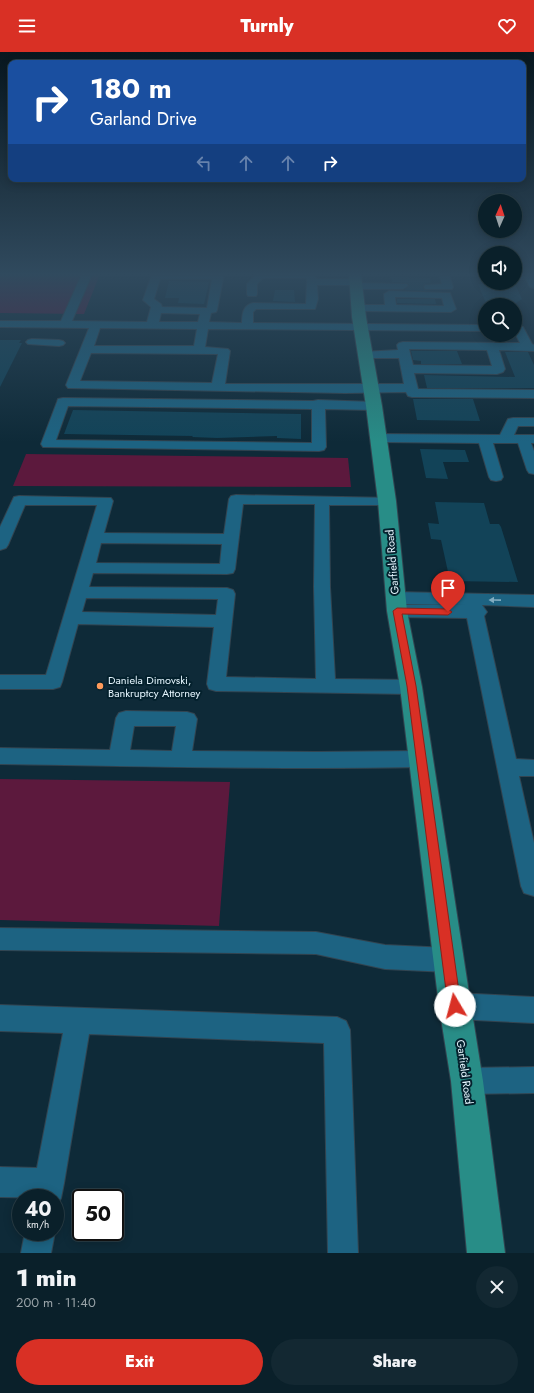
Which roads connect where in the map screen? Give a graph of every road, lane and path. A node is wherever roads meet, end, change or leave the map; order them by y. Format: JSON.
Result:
{"nodes":[{"id":1,"x":48,"y":330,"type":"edge"},
{"id":2,"x":94,"y":330,"type":"edge"},
{"id":3,"x":202,"y":330,"type":"edge"},
{"id":4,"x":362,"y":330,"type":"edge"},
{"id":5,"x":465,"y":330,"type":"edge"},
{"id":6,"x":522,"y":335,"type":"edge"},
{"id":7,"x":32,"y":342,"type":"dead end"},
{"id":8,"x":45,"y":342,"type":"junction"},
{"id":9,"x":59,"y":343,"type":"dead end"},
{"id":10,"x":469,"y":346,"type":"junction"},
{"id":11,"x":492,"y":347,"type":"junction"},
{"id":12,"x":531,"y":347,"type":"edge"},
{"id":13,"x":86,"y":349,"type":"junction"},
{"id":14,"x":199,"y":350,"type":"junction"},
{"id":15,"x":366,"y":354,"type":"junction"},
{"id":16,"x":405,"y":354,"type":"junction"},
{"id":17,"x":408,"y":369,"type":"junction"},
{"id":18,"x":218,"y":387,"type":"junction"},
{"id":19,"x":411,"y":388,"type":"junction"},
{"id":20,"x":534,"y":394,"type":"edge"},
{"id":21,"x":372,"y":397,"type":"junction"},
{"id":22,"x":318,"y":404,"type":"junction"},
{"id":23,"x":534,"y":422,"type":"edge"},
{"id":24,"x":378,"y":438,"type":"junction"},
{"id":25,"x":485,"y":439,"type":"junction"},
{"id":26,"x":505,"y":439,"type":"junction"},
{"id":27,"x":529,"y":439,"type":"edge"},
{"id":28,"x":534,"y":470,"type":"edge"},
{"id":29,"x":496,"y":477,"type":"dead end"},
{"id":30,"x":322,"y":500,"type":"junction"},
{"id":31,"x":386,"y":501,"type":"junction"},
{"id":32,"x":95,"y":538,"type":"junction"},
{"id":33,"x":231,"y":539,"type":"junction"},
{"id":34,"x":0,"y":545,"type":"edge"},
{"id":35,"x":86,"y":568,"type":"junction"},
{"id":36,"x":79,"y":592,"type":"junction"},
{"id":37,"x":534,"y":600,"type":"edge"},
{"id":38,"x":396,"y":604,"type":"junction"},
{"id":39,"x":473,"y":606,"type":"junction"},
{"id":40,"x":534,"y":612,"type":"edge"},
{"id":41,"x":72,"y":618,"type":"junction"},
{"id":42,"x":224,"y":621,"type":"junction"},
{"id":43,"x":0,"y":682,"type":"edge"},
{"id":44,"x":326,"y":686,"type":"junction"},
{"id":45,"x":411,"y":686,"type":"junction"},
{"id":46,"x":0,"y":756,"type":"edge"},
{"id":47,"x":118,"y":758,"type":"junction"},
{"id":48,"x":421,"y":758,"type":"junction"},
{"id":49,"x":182,"y":760,"type":"junction"},
{"id":50,"x":507,"y":767,"type":"junction"},
{"id":51,"x":534,"y":768,"type":"edge"},
{"id":52,"x":534,"y":886,"type":"edge"},
{"id":53,"x":0,"y":939,"type":"edge"},
{"id":54,"x":448,"y":960,"type":"junction"},
{"id":55,"x":455,"y":1006,"type":"junction"},
{"id":56,"x":534,"y":1010,"type":"edge"},
{"id":57,"x":0,"y":1018,"type":"edge"},
{"id":58,"x":78,"y":1021,"type":"junction"},
{"id":59,"x":534,"y":1080,"type":"edge"},
{"id":60,"x":467,"y":1081,"type":"junction"},
{"id":61,"x":0,"y":1182,"type":"edge"},
{"id":62,"x":37,"y":1189,"type":"edge"},
{"id":63,"x":48,"y":1189,"type":"edge"},
{"id":64,"x":38,"y":1241,"type":"edge"},
{"id":65,"x":36,"y":1253,"type":"edge"},
{"id":66,"x":343,"y":1253,"type":"edge"},
{"id":67,"x":486,"y":1253,"type":"edge"}],
"edges":[{"from":1,"to":8,"type":"street"},
{"from":2,"to":13,"type":"street"},
{"from":3,"to":14,"type":"street"},
{"from":4,"to":15,"type":"main road","name":"Garfield Road"},
{"from":5,"to":10,"type":"street"},
{"from":6,"to":12,"type":"street"},
{"from":7,"to":8,"type":"street"},
{"from":8,"to":9,"type":"street"},
{"from":10,"to":11,"type":"street"},
{"from":10,"to":16,"type":"street"},
{"from":11,"to":12,"type":"street"},
{"from":11,"to":17,"type":"street"},
{"from":13,"to":14,"type":"street"},
{"from":13,"to":18,"type":"street"},
{"from":14,"to":18,"type":"street"},
{"from":15,"to":16,"type":"street"},
{"from":15,"to":21,"type":"main road","name":"Garfield Road"},
{"from":16,"to":17,"type":"street"},
{"from":17,"to":19,"type":"street"},
{"from":18,"to":21,"type":"street"},
{"from":19,"to":20,"type":"street"},
{"from":19,"to":21,"type":"street"},
{"from":21,"to":22,"type":"street"},
{"from":21,"to":24,"type":"main road","name":"Garfield Road"},
{"from":22,"to":22,"type":"street"},
{"from":23,"to":26,"type":"street"},
{"from":24,"to":25,"type":"street"},
{"from":24,"to":31,"type":"main road","name":"Garfield Road"},
{"from":25,"to":26,"type":"street"},
{"from":25,"to":29,"type":"street"},
{"from":26,"to":27,"type":"street"},
{"from":27,"to":28,"type":"street"},
{"from":30,"to":31,"type":"street"},
{"from":30,"to":33,"type":"street"},
{"from":30,"to":44,"type":"street"},
{"from":31,"to":38,"type":"main road","name":"Garfield Road"},
{"from":32,"to":33,"type":"street"},
{"from":32,"to":34,"type":"street"},
{"from":32,"to":35,"type":"street"},
{"from":33,"to":35,"type":"street"},
{"from":35,"to":36,"type":"street"},
{"from":36,"to":41,"type":"street"},
{"from":36,"to":42,"type":"street"},
{"from":37,"to":39,"type":"street","one_way":true},
{"from":38,"to":39,"type":"street"},
{"from":38,"to":45,"type":"main road","name":"Garfield Road"},
{"from":39,"to":40,"type":"street"},
{"from":39,"to":50,"type":"street"},
{"from":41,"to":42,"type":"street"},
{"from":41,"to":43,"type":"street"},
{"from":42,"to":44,"type":"street"},
{"from":44,"to":45,"type":"street"},
{"from":45,"to":48,"type":"main road","name":"Garfield Road"},
{"from":46,"to":47,"type":"street"},
{"from":47,"to":49,"type":"street"},
{"from":47,"to":49,"type":"street"},
{"from":48,"to":49,"type":"street"},
{"from":48,"to":54,"type":"main road","name":"Garfield Road"},
{"from":50,"to":51,"type":"street"},
{"from":50,"to":52,"type":"street"},
{"from":53,"to":54,"type":"street"},
{"from":54,"to":55,"type":"main road","name":"Garfield Road"},
{"from":55,"to":56,"type":"street"},
{"from":55,"to":60,"type":"main road","name":"Garfield Road"},
{"from":57,"to":58,"type":"street"},
{"from":58,"to":63,"type":"street"},
{"from":58,"to":66,"type":"street"},
{"from":59,"to":60,"type":"street"},
{"from":60,"to":67,"type":"main road","name":"Garfield Road"},
{"from":61,"to":62,"type":"street"},
{"from":64,"to":65,"type":"street"}]}
